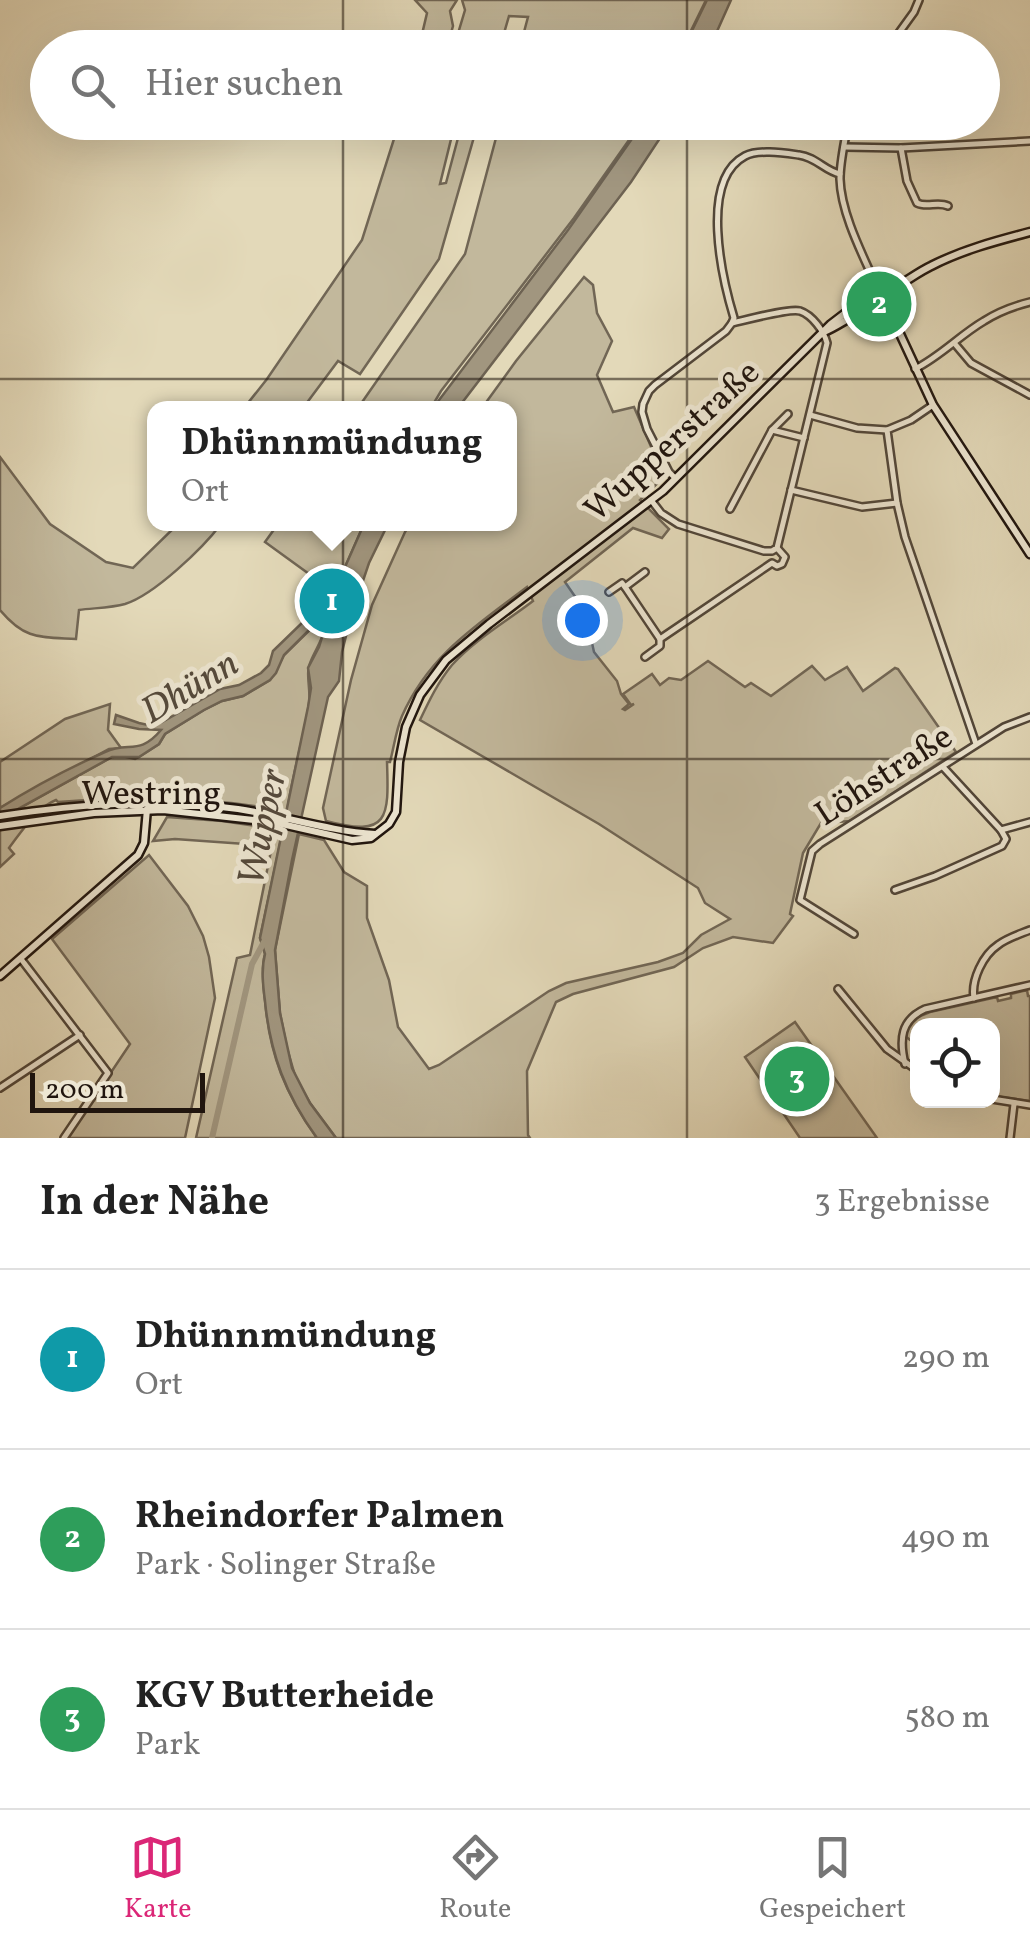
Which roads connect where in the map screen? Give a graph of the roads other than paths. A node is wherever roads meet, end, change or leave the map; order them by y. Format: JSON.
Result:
{"nodes":[{"id":1,"x":919,"y":0,"type":"edge"},
{"id":2,"x":901,"y":30,"type":"edge"},
{"id":3,"x":845,"y":140,"type":"edge"},
{"id":4,"x":1030,"y":141,"type":"edge"},
{"id":5,"x":844,"y":147,"type":"junction"},
{"id":6,"x":902,"y":148,"type":"junction"},
{"id":7,"x":840,"y":174,"type":"junction"},
{"id":8,"x":948,"y":206,"type":"dead end"},
{"id":9,"x":1030,"y":232,"type":"edge"},
{"id":10,"x":880,"y":302,"type":"junction"},
{"id":11,"x":1030,"y":302,"type":"edge"},
{"id":12,"x":732,"y":322,"type":"junction"},
{"id":13,"x":824,"y":332,"type":"junction"},
{"id":14,"x":954,"y":344,"type":"junction"},
{"id":15,"x":916,"y":369,"type":"junction"},
{"id":16,"x":1030,"y":395,"type":"edge"},
{"id":17,"x":933,"y":406,"type":"junction"},
{"id":18,"x":788,"y":414,"type":"dead end"},
{"id":19,"x":810,"y":416,"type":"junction"},
{"id":20,"x":772,"y":430,"type":"junction"},
{"id":21,"x":886,"y":430,"type":"junction"},
{"id":22,"x":804,"y":438,"type":"junction"},
{"id":23,"x":675,"y":478,"type":"junction"},
{"id":24,"x":791,"y":490,"type":"junction"},
{"id":25,"x":652,"y":500,"type":"junction"},
{"id":26,"x":897,"y":504,"type":"junction"},
{"id":27,"x":730,"y":509,"type":"dead end"},
{"id":28,"x":773,"y":550,"type":"junction"},
{"id":29,"x":1029,"y":550,"type":"edge"},
{"id":30,"x":772,"y":563,"type":"junction"},
{"id":31,"x":646,"y":572,"type":"dead end"},
{"id":32,"x":625,"y":587,"type":"junction"},
{"id":33,"x":609,"y":592,"type":"dead end"},
{"id":34,"x":660,"y":638,"type":"junction"},
{"id":35,"x":452,"y":653,"type":"joint"},
{"id":36,"x":645,"y":657,"type":"dead end"},
{"id":37,"x":1030,"y":717,"type":"edge"},
{"id":38,"x":976,"y":744,"type":"junction"},
{"id":39,"x":943,"y":766,"type":"junction"},
{"id":40,"x":147,"y":806,"type":"junction"},
{"id":41,"x":0,"y":816,"type":"edge"},
{"id":42,"x":1030,"y":822,"type":"edge"},
{"id":43,"x":0,"y":826,"type":"edge"},
{"id":44,"x":1001,"y":830,"type":"junction"},
{"id":45,"x":895,"y":890,"type":"dead end"},
{"id":46,"x":1030,"y":930,"type":"edge"},
{"id":47,"x":854,"y":934,"type":"dead end"},
{"id":48,"x":21,"y":959,"type":"junction"},
{"id":49,"x":0,"y":976,"type":"edge"},
{"id":50,"x":1030,"y":985,"type":"edge"},
{"id":51,"x":838,"y":990,"type":"dead end"},
{"id":52,"x":974,"y":998,"type":"junction"},
{"id":53,"x":80,"y":1035,"type":"junction"},
{"id":54,"x":900,"y":1041,"type":"junction"},
{"id":55,"x":887,"y":1049,"type":"junction"},
{"id":56,"x":905,"y":1064,"type":"junction"},
{"id":57,"x":910,"y":1067,"type":"edge"},
{"id":58,"x":0,"y":1088,"type":"edge"},
{"id":59,"x":1000,"y":1100,"type":"edge"},
{"id":60,"x":1014,"y":1104,"type":"junction"},
{"id":61,"x":1030,"y":1105,"type":"edge"},
{"id":62,"x":64,"y":1138,"type":"edge"},
{"id":63,"x":1010,"y":1138,"type":"edge"}],
"edges":[{"from":1,"to":2,"type":"street"},
{"from":3,"to":5,"type":"street"},
{"from":4,"to":6,"type":"street"},
{"from":5,"to":6,"type":"street"},
{"from":5,"to":7,"type":"street"},
{"from":6,"to":8,"type":"street"},
{"from":7,"to":10,"type":"street"},
{"from":7,"to":12,"type":"street"},
{"from":9,"to":10,"type":"main road","name":"Wupperstraße"},
{"from":10,"to":13,"type":"main road","name":"Wupperstraße"},
{"from":10,"to":15,"type":"main road"},
{"from":11,"to":14,"type":"street"},
{"from":12,"to":13,"type":"street"},
{"from":12,"to":23,"type":"street"},
{"from":13,"to":19,"type":"street"},
{"from":13,"to":23,"type":"main road","name":"Wupperstraße"},
{"from":14,"to":15,"type":"street"},
{"from":14,"to":16,"type":"street"},
{"from":15,"to":17,"type":"main road"},
{"from":17,"to":21,"type":"street"},
{"from":17,"to":29,"type":"main road"},
{"from":18,"to":20,"type":"street"},
{"from":19,"to":21,"type":"street"},
{"from":19,"to":22,"type":"street"},
{"from":20,"to":22,"type":"street"},
{"from":20,"to":27,"type":"street"},
{"from":21,"to":26,"type":"street"},
{"from":22,"to":24,"type":"street"},
{"from":23,"to":25,"type":"main road","name":"Wupperstraße"},
{"from":24,"to":26,"type":"street"},
{"from":24,"to":28,"type":"street"},
{"from":25,"to":28,"type":"street"},
{"from":25,"to":35,"type":"main road","name":"Wupperstraße"},
{"from":26,"to":38,"type":"street"},
{"from":28,"to":30,"type":"street"},
{"from":28,"to":30,"type":"street"},
{"from":30,"to":34,"type":"street"},
{"from":31,"to":32,"type":"street"},
{"from":32,"to":33,"type":"street"},
{"from":32,"to":34,"type":"street"},
{"from":34,"to":36,"type":"street"},
{"from":35,"to":40,"type":"main road","name":"Westring"},
{"from":37,"to":38,"type":"street","name":"Löhstraße"},
{"from":38,"to":39,"type":"street","name":"Löhstraße"},
{"from":39,"to":44,"type":"street"},
{"from":39,"to":47,"type":"street","name":"Löhstraße"},
{"from":40,"to":41,"type":"main road","name":"Westring"},
{"from":40,"to":43,"type":"main road","name":"Westring"},
{"from":40,"to":48,"type":"main road"},
{"from":42,"to":44,"type":"street"},
{"from":44,"to":45,"type":"street"},
{"from":46,"to":52,"type":"street"},
{"from":48,"to":49,"type":"main road"},
{"from":48,"to":53,"type":"street"},
{"from":50,"to":52,"type":"street"},
{"from":51,"to":55,"type":"street"},
{"from":52,"to":54,"type":"street"},
{"from":53,"to":58,"type":"street"},
{"from":53,"to":62,"type":"street"},
{"from":54,"to":55,"type":"street"},
{"from":54,"to":56,"type":"street"},
{"from":55,"to":56,"type":"street"},
{"from":56,"to":57,"type":"street"},
{"from":59,"to":60,"type":"street"},
{"from":60,"to":61,"type":"street"},
{"from":60,"to":63,"type":"street"}]}
